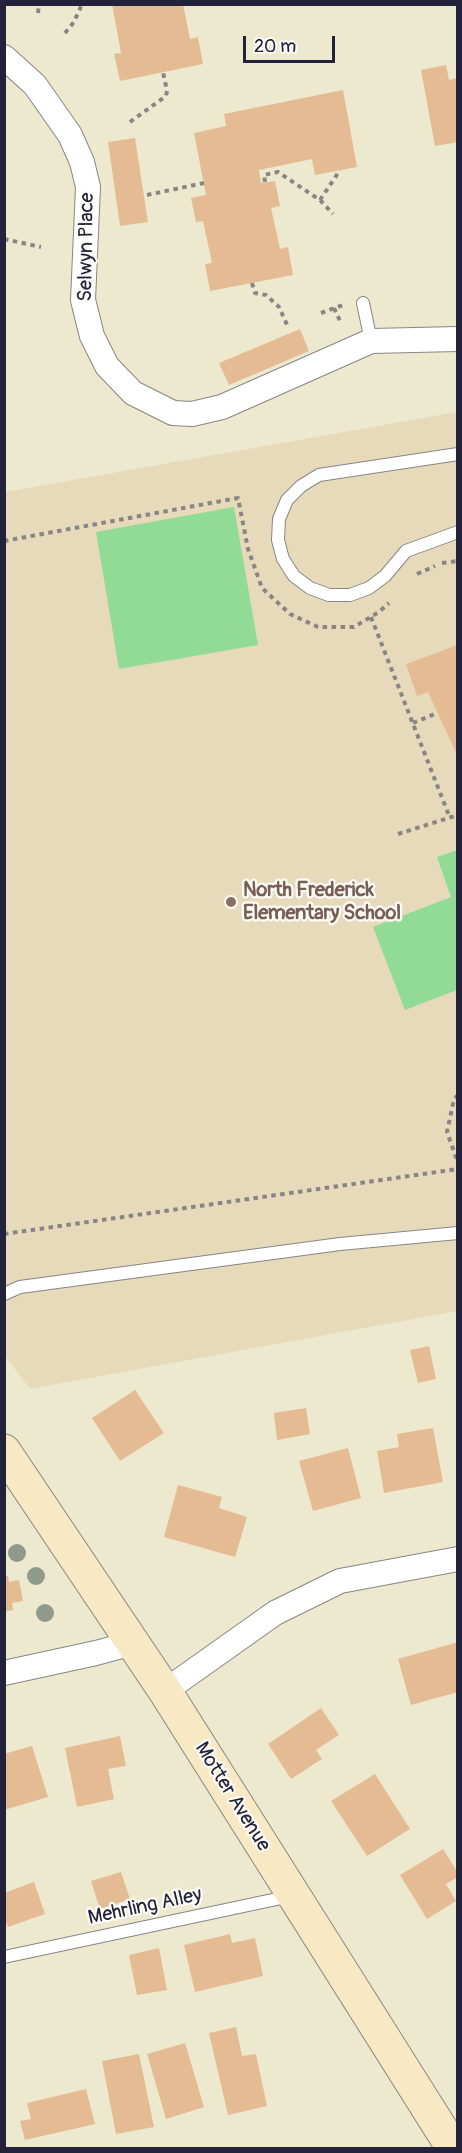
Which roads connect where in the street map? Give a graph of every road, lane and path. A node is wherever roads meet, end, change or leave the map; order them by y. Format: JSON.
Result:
{"nodes":[{"id":1,"x":39,"y":4,"type":"edge"},
{"id":2,"x":82,"y":4,"type":"edge"},
{"id":3,"x":39,"y":13,"type":"dead end"},
{"id":4,"x":64,"y":33,"type":"dead end"},
{"id":5,"x":4,"y":57,"type":"edge"},
{"id":6,"x":163,"y":72,"type":"dead end"},
{"id":7,"x":130,"y":122,"type":"dead end"},
{"id":8,"x":277,"y":166,"type":"dead end"},
{"id":9,"x":340,"y":170,"type":"dead end"},
{"id":10,"x":278,"y":172,"type":"junction"},
{"id":11,"x":265,"y":182,"type":"dead end"},
{"id":12,"x":204,"y":183,"type":"dead end"},
{"id":13,"x":147,"y":195,"type":"dead end"},
{"id":14,"x":320,"y":200,"type":"junction"},
{"id":15,"x":333,"y":213,"type":"dead end"},
{"id":16,"x":4,"y":238,"type":"edge"},
{"id":17,"x":41,"y":247,"type":"dead end"},
{"id":18,"x":252,"y":282,"type":"dead end"},
{"id":19,"x":363,"y":303,"type":"dead end"},
{"id":20,"x":288,"y":327,"type":"dead end"},
{"id":21,"x":458,"y":339,"type":"edge"},
{"id":22,"x":371,"y":341,"type":"junction"},
{"id":23,"x":458,"y":454,"type":"edge"},
{"id":24,"x":458,"y":532,"type":"edge"},
{"id":25,"x":4,"y":541,"type":"edge"},
{"id":26,"x":458,"y":561,"type":"edge"},
{"id":27,"x":411,"y":581,"type":"dead end"},
{"id":28,"x":395,"y":597,"type":"dead end"},
{"id":29,"x":371,"y":617,"type":"junction"},
{"id":30,"x":437,"y":713,"type":"dead end"},
{"id":31,"x":413,"y":723,"type":"junction"},
{"id":32,"x":458,"y":815,"type":"edge"},
{"id":33,"x":450,"y":818,"type":"junction"},
{"id":34,"x":398,"y":834,"type":"dead end"},
{"id":35,"x":458,"y":1095,"type":"edge"},
{"id":36,"x":458,"y":1163,"type":"edge"},
{"id":37,"x":458,"y":1169,"type":"edge"},
{"id":38,"x":458,"y":1233,"type":"edge"},
{"id":39,"x":4,"y":1234,"type":"edge"},
{"id":40,"x":4,"y":1294,"type":"edge"},
{"id":41,"x":4,"y":1452,"type":"edge"},
{"id":42,"x":458,"y":1559,"type":"edge"},
{"id":43,"x":133,"y":1643,"type":"junction"},
{"id":44,"x":4,"y":1673,"type":"edge"},
{"id":45,"x":165,"y":1691,"type":"junction"},
{"id":46,"x":295,"y":1896,"type":"junction"},
{"id":47,"x":4,"y":1957,"type":"edge"},
{"id":48,"x":453,"y":2148,"type":"edge"}],
"edges":[{"from":1,"to":3,"type":"path"},
{"from":2,"to":4,"type":"path"},
{"from":5,"to":22,"type":"street","name":"Selwyn Place"},
{"from":6,"to":7,"type":"path"},
{"from":8,"to":10,"type":"path"},
{"from":9,"to":14,"type":"path"},
{"from":10,"to":11,"type":"path"},
{"from":10,"to":14,"type":"path"},
{"from":12,"to":13,"type":"path"},
{"from":14,"to":15,"type":"path"},
{"from":16,"to":17,"type":"path"},
{"from":18,"to":20,"type":"path"},
{"from":19,"to":22,"type":"lane"},
{"from":21,"to":22,"type":"street","name":"Selwyn Place"},
{"from":23,"to":24,"type":"lane"},
{"from":25,"to":29,"type":"path"},
{"from":26,"to":27,"type":"path"},
{"from":28,"to":29,"type":"path"},
{"from":29,"to":31,"type":"path"},
{"from":30,"to":31,"type":"path"},
{"from":31,"to":33,"type":"path"},
{"from":32,"to":33,"type":"path"},
{"from":33,"to":34,"type":"path"},
{"from":35,"to":36,"type":"path"},
{"from":37,"to":39,"type":"path"},
{"from":38,"to":40,"type":"lane"},
{"from":41,"to":43,"type":"main road","name":"Motter Avenue"},
{"from":42,"to":45,"type":"street"},
{"from":43,"to":44,"type":"street"},
{"from":43,"to":45,"type":"main road","name":"Motter Avenue"},
{"from":45,"to":46,"type":"main road","name":"Motter Avenue"},
{"from":46,"to":47,"type":"lane","name":"Mehrling Alley"},
{"from":46,"to":48,"type":"main road","name":"Motter Avenue"}]}
